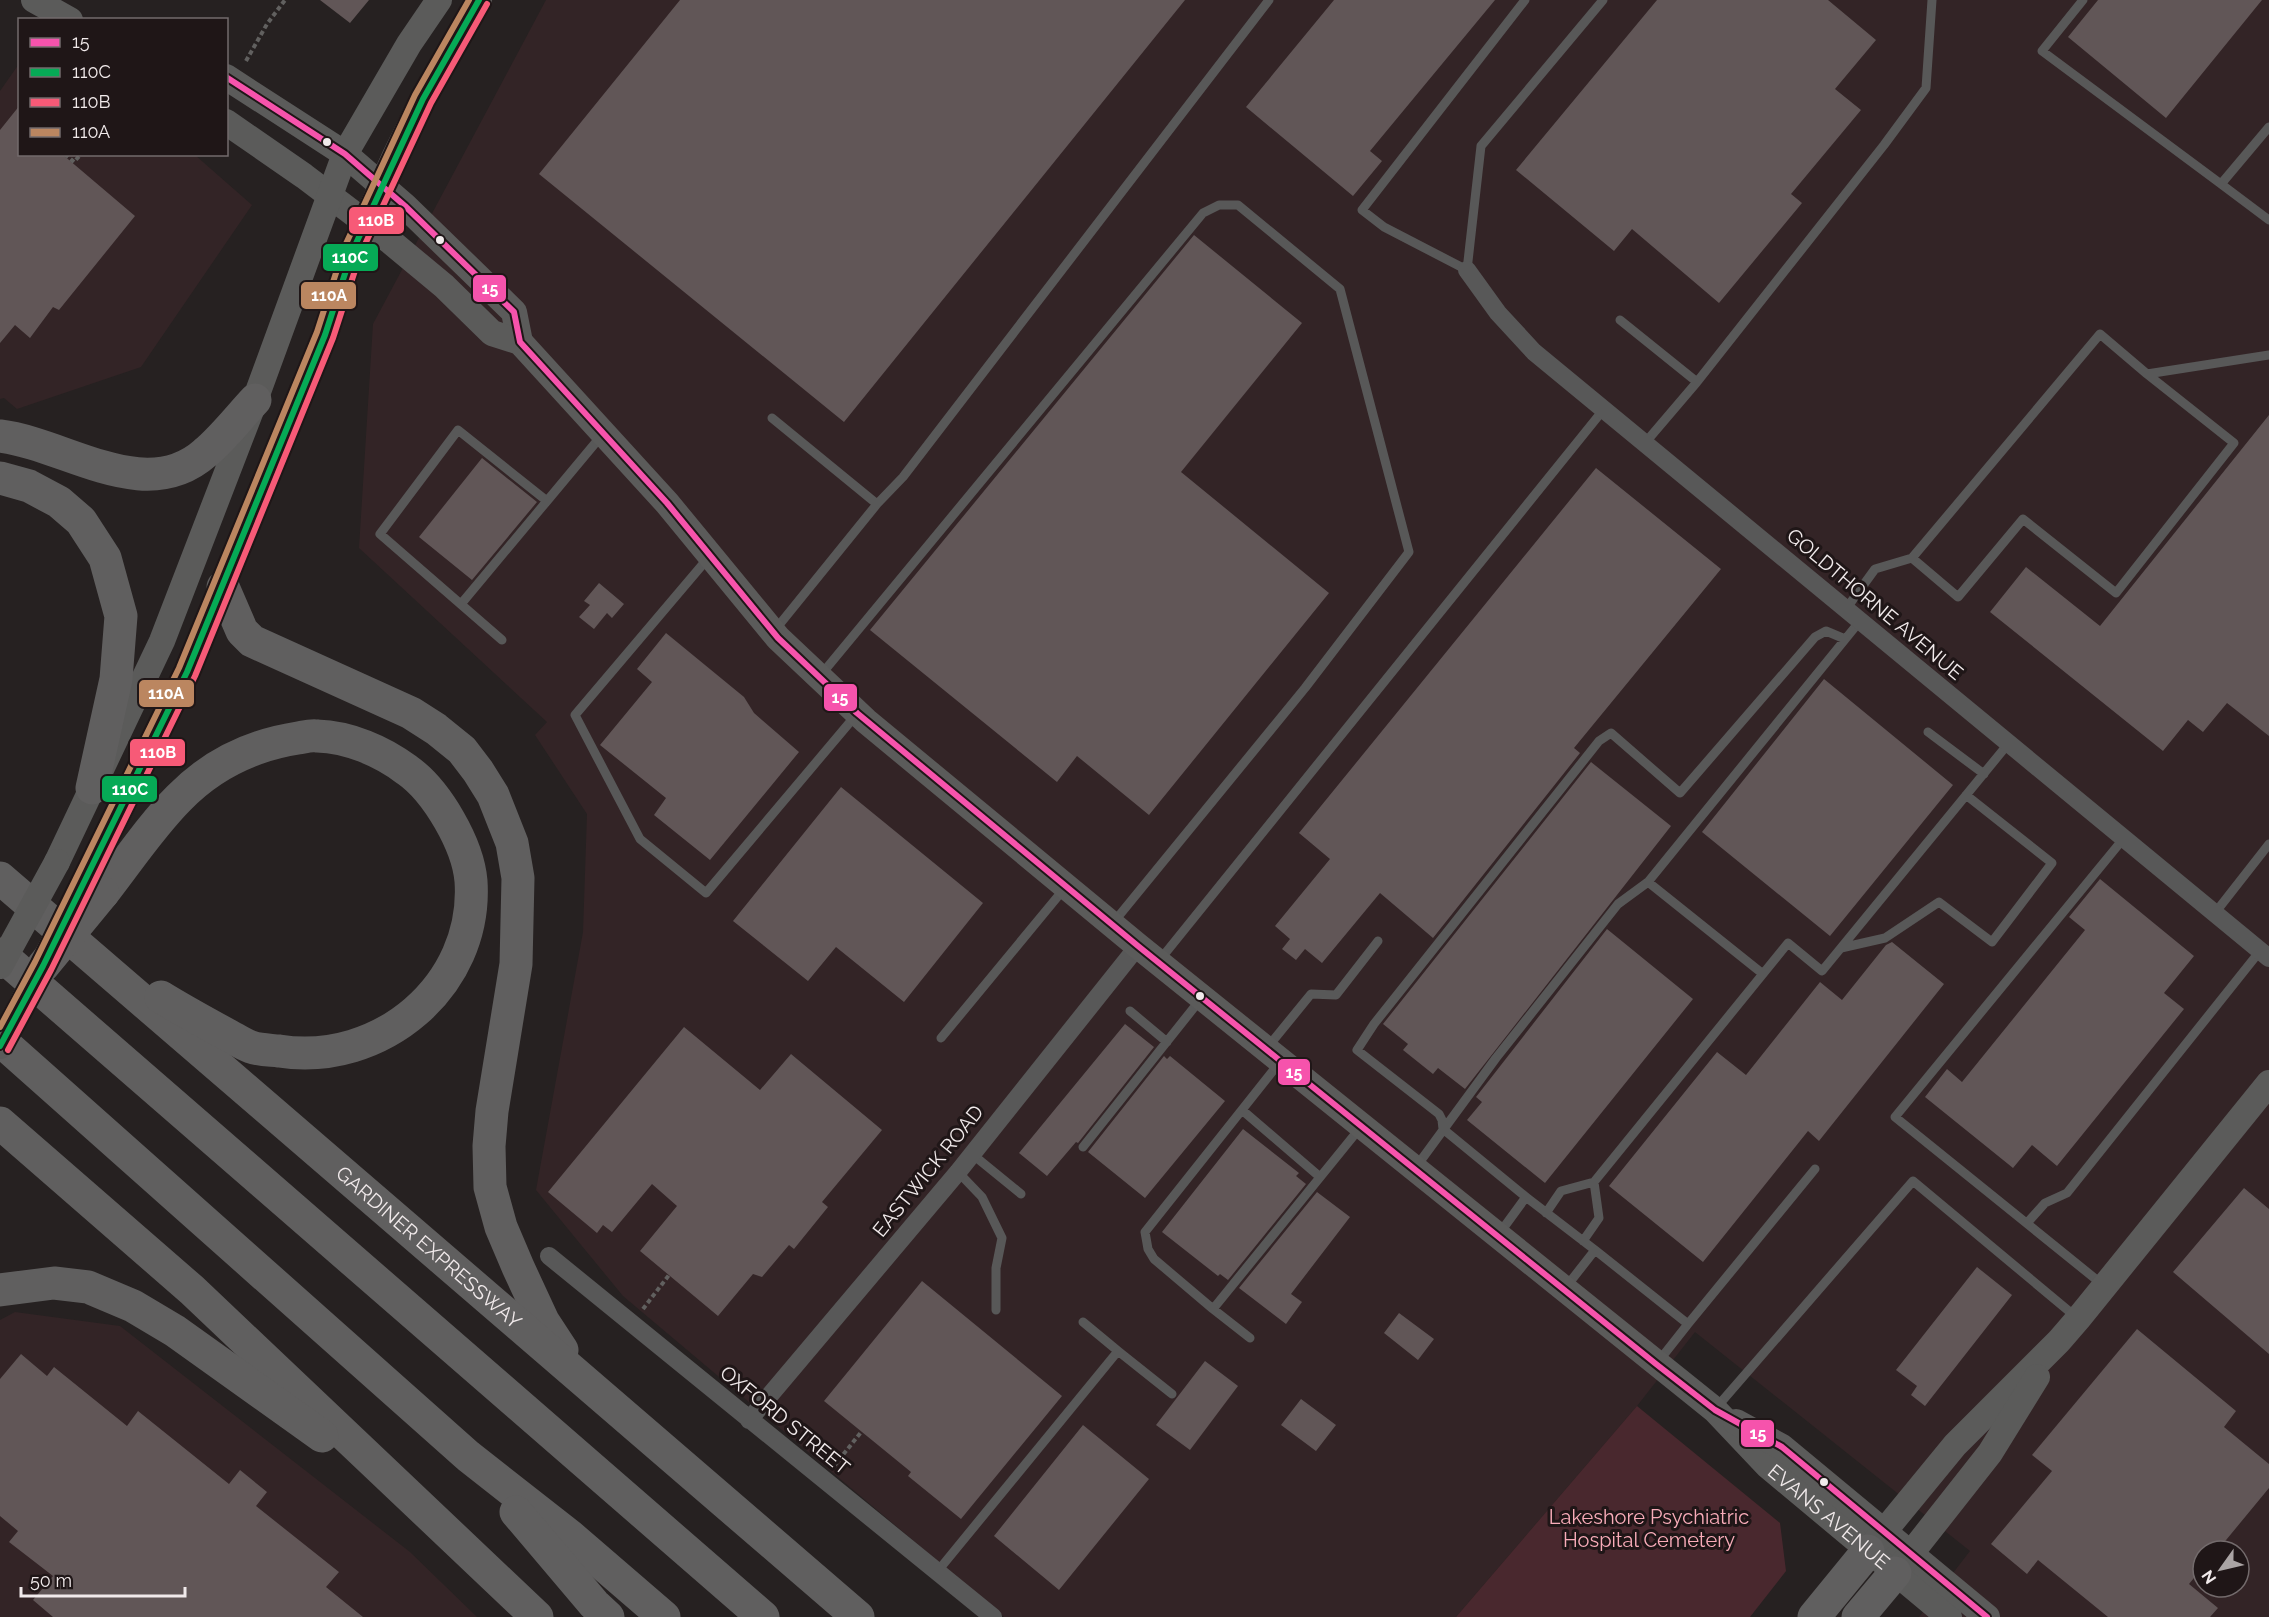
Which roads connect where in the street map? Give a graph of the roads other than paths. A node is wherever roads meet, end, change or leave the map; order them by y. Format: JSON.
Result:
{"nodes":[{"id":1,"x":34,"y":0,"type":"edge"},
{"id":2,"x":439,"y":0,"type":"edge"},
{"id":3,"x":479,"y":0,"type":"edge"},
{"id":4,"x":1269,"y":0,"type":"edge"},
{"id":5,"x":1525,"y":0,"type":"edge"},
{"id":6,"x":1603,"y":0,"type":"edge"},
{"id":7,"x":1932,"y":0,"type":"edge"},
{"id":8,"x":2083,"y":0,"type":"edge"},
{"id":9,"x":66,"y":18,"type":"edge"},
{"id":10,"x":236,"y":69,"type":"edge"},
{"id":11,"x":228,"y":123,"type":"edge"},
{"id":12,"x":2269,"y":127,"type":"edge"},
{"id":13,"x":345,"y":154,"type":"junction"},
{"id":14,"x":2221,"y":184,"type":"junction"},
{"id":15,"x":382,"y":185,"type":"junction"},
{"id":16,"x":330,"y":196,"type":"junction"},
{"id":17,"x":2269,"y":220,"type":"edge"},
{"id":18,"x":366,"y":222,"type":"junction"},
{"id":19,"x":1467,"y":270,"type":"junction"},
{"id":20,"x":1620,"y":320,"type":"dead end"},
{"id":21,"x":520,"y":342,"type":"junction"},
{"id":22,"x":2269,"y":355,"type":"edge"},
{"id":23,"x":2147,"y":374,"type":"junction"},
{"id":24,"x":1696,"y":381,"type":"junction"},
{"id":25,"x":255,"y":400,"type":"junction"},
{"id":26,"x":1604,"y":409,"type":"junction"},
{"id":27,"x":772,"y":418,"type":"dead end"},
{"id":28,"x":604,"y":434,"type":"junction"},
{"id":29,"x":0,"y":436,"type":"edge"},
{"id":30,"x":1645,"y":443,"type":"junction"},
{"id":31,"x":0,"y":478,"type":"edge"},
{"id":32,"x":547,"y":501,"type":"junction"},
{"id":33,"x":877,"y":504,"type":"junction"},
{"id":34,"x":710,"y":556,"type":"junction"},
{"id":35,"x":1912,"y":558,"type":"junction"},
{"id":36,"x":222,"y":587,"type":"junction"},
{"id":37,"x":461,"y":604,"type":"junction"},
{"id":38,"x":1853,"y":615,"type":"junction"},
{"id":39,"x":773,"y":632,"type":"junction"},
{"id":40,"x":1845,"y":639,"type":"junction"},
{"id":41,"x":502,"y":640,"type":"dead end"},
{"id":42,"x":819,"y":677,"type":"junction"},
{"id":43,"x":857,"y":713,"type":"junction"},
{"id":44,"x":1928,"y":732,"type":"dead end"},
{"id":45,"x":2008,"y":744,"type":"junction"},
{"id":46,"x":1984,"y":774,"type":"junction"},
{"id":47,"x":92,"y":788,"type":"junction"},
{"id":48,"x":1966,"y":795,"type":"junction"},
{"id":49,"x":2124,"y":838,"type":"junction"},
{"id":50,"x":2269,"y":844,"type":"edge"},
{"id":51,"x":0,"y":878,"type":"edge"},
{"id":52,"x":1648,"y":882,"type":"junction"},
{"id":53,"x":94,"y":887,"type":"junction"},
{"id":54,"x":1066,"y":887,"type":"junction"},
{"id":55,"x":2215,"y":913,"type":"junction"},
{"id":56,"x":1112,"y":925,"type":"junction"},
{"id":57,"x":1378,"y":940,"type":"dead end"},
{"id":58,"x":1137,"y":946,"type":"junction"},
{"id":59,"x":1841,"y":948,"type":"junction"},
{"id":60,"x":0,"y":954,"type":"edge"},
{"id":61,"x":2265,"y":954,"type":"edge"},
{"id":62,"x":89,"y":955,"type":"junction"},
{"id":63,"x":1158,"y":963,"type":"junction"},
{"id":64,"x":0,"y":966,"type":"edge"},
{"id":65,"x":43,"y":966,"type":"joint"},
{"id":66,"x":1763,"y":975,"type":"junction"},
{"id":67,"x":1202,"y":998,"type":"junction"},
{"id":68,"x":1130,"y":1011,"type":"dead end"},
{"id":69,"x":942,"y":1038,"type":"dead end"},
{"id":70,"x":0,"y":1040,"type":"edge"},
{"id":71,"x":1167,"y":1041,"type":"junction"},
{"id":72,"x":0,"y":1046,"type":"edge"},
{"id":73,"x":1273,"y":1056,"type":"junction"},
{"id":74,"x":2269,"y":1083,"type":"edge"},
{"id":75,"x":1242,"y":1110,"type":"junction"},
{"id":76,"x":0,"y":1123,"type":"edge"},
{"id":77,"x":1361,"y":1126,"type":"junction"},
{"id":78,"x":1443,"y":1129,"type":"junction"},
{"id":79,"x":1083,"y":1147,"type":"dead end"},
{"id":80,"x":972,"y":1154,"type":"junction"},
{"id":81,"x":1414,"y":1169,"type":"junction"},
{"id":82,"x":1815,"y":1169,"type":"dead end"},
{"id":83,"x":958,"y":1172,"type":"junction"},
{"id":84,"x":1320,"y":1177,"type":"junction"},
{"id":85,"x":1594,"y":1182,"type":"junction"},
{"id":86,"x":1021,"y":1194,"type":"dead end"},
{"id":87,"x":1526,"y":1197,"type":"junction"},
{"id":88,"x":1546,"y":1213,"type":"junction"},
{"id":89,"x":2027,"y":1223,"type":"junction"},
{"id":90,"x":1498,"y":1236,"type":"junction"},
{"id":91,"x":1583,"y":1241,"type":"junction"},
{"id":92,"x":1595,"y":1250,"type":"junction"},
{"id":93,"x":549,"y":1257,"type":"dead end"},
{"id":94,"x":2104,"y":1286,"type":"junction"},
{"id":95,"x":1564,"y":1289,"type":"junction"},
{"id":96,"x":0,"y":1290,"type":"edge"},
{"id":97,"x":1213,"y":1308,"type":"junction"},
{"id":98,"x":996,"y":1310,"type":"dead end"},
{"id":99,"x":2078,"y":1319,"type":"junction"},
{"id":100,"x":1083,"y":1322,"type":"dead end"},
{"id":101,"x":1688,"y":1324,"type":"junction"},
{"id":102,"x":1250,"y":1338,"type":"dead end"},
{"id":103,"x":2059,"y":1341,"type":"junction"},
{"id":104,"x":1118,"y":1351,"type":"junction"},
{"id":105,"x":1656,"y":1364,"type":"junction"},
{"id":106,"x":580,"y":1377,"type":"junction"},
{"id":107,"x":1172,"y":1394,"type":"dead end"},
{"id":108,"x":1715,"y":1410,"type":"junction"},
{"id":109,"x":749,"y":1420,"type":"junction"},
{"id":110,"x":468,"y":1456,"type":"junction"},
{"id":111,"x":403,"y":1490,"type":"junction"},
{"id":112,"x":1876,"y":1541,"type":"junction"},
{"id":113,"x":1903,"y":1563,"type":"junction"},
{"id":114,"x":937,"y":1572,"type":"junction"},
{"id":115,"x":537,"y":1617,"type":"edge"},
{"id":116,"x":608,"y":1617,"type":"edge"},
{"id":117,"x":664,"y":1617,"type":"edge"},
{"id":118,"x":763,"y":1617,"type":"edge"},
{"id":119,"x":858,"y":1617,"type":"edge"},
{"id":120,"x":993,"y":1617,"type":"edge"},
{"id":121,"x":1814,"y":1617,"type":"edge"},
{"id":122,"x":1858,"y":1617,"type":"edge"},
{"id":123,"x":1949,"y":1617,"type":"edge"},
{"id":124,"x":1987,"y":1617,"type":"edge"}],
"edges":[{"from":1,"to":9,"type":"main road"},
{"from":2,"to":13,"type":"main road"},
{"from":3,"to":15,"type":"main road"},
{"from":4,"to":33,"type":"lane"},
{"from":5,"to":19,"type":"lane"},
{"from":6,"to":19,"type":"lane"},
{"from":7,"to":24,"type":"lane"},
{"from":8,"to":14,"type":"lane"},
{"from":10,"to":13,"type":"main road"},
{"from":11,"to":16,"type":"main road","name":"EVANS AVENUE"},
{"from":12,"to":14,"type":"lane"},
{"from":13,"to":15,"type":"main road"},
{"from":13,"to":16,"type":"main road"},
{"from":14,"to":17,"type":"lane"},
{"from":15,"to":18,"type":"main road"},
{"from":15,"to":21,"type":"main road"},
{"from":16,"to":18,"type":"main road","name":"EVANS AVENUE"},
{"from":16,"to":25,"type":"main road"},
{"from":18,"to":21,"type":"main road","name":"EVANS AVENUE"},
{"from":18,"to":36,"type":"main road"},
{"from":19,"to":26,"type":"street","name":"GOLDTHORNE AVENUE"},
{"from":20,"to":24,"type":"lane"},
{"from":21,"to":28,"type":"main road","name":"EVANS AVENUE"},
{"from":22,"to":23,"type":"lane"},
{"from":23,"to":35,"type":"lane"},
{"from":23,"to":35,"type":"lane"},
{"from":24,"to":30,"type":"lane"},
{"from":25,"to":29,"type":"highway"},
{"from":25,"to":47,"type":"main road"},
{"from":26,"to":30,"type":"street","name":"GOLDTHORNE AVENUE"},
{"from":26,"to":63,"type":"lane"},
{"from":27,"to":33,"type":"lane"},
{"from":28,"to":32,"type":"lane"},
{"from":28,"to":34,"type":"main road","name":"EVANS AVENUE"},
{"from":30,"to":38,"type":"street","name":"GOLDTHORNE AVENUE"},
{"from":31,"to":47,"type":"highway"},
{"from":32,"to":37,"type":"lane"},
{"from":32,"to":37,"type":"lane"},
{"from":33,"to":39,"type":"lane"},
{"from":34,"to":39,"type":"main road","name":"EVANS AVENUE"},
{"from":34,"to":43,"type":"lane"},
{"from":35,"to":38,"type":"lane"},
{"from":36,"to":53,"type":"main road"},
{"from":36,"to":106,"type":"highway"},
{"from":37,"to":41,"type":"lane"},
{"from":38,"to":40,"type":"lane"},
{"from":38,"to":45,"type":"street","name":"GOLDTHORNE AVENUE"},
{"from":39,"to":42,"type":"main road","name":"EVANS AVENUE"},
{"from":40,"to":52,"type":"lane"},
{"from":40,"to":78,"type":"lane"},
{"from":42,"to":43,"type":"main road","name":"EVANS AVENUE"},
{"from":42,"to":56,"type":"lane"},
{"from":43,"to":54,"type":"main road","name":"EVANS AVENUE"},
{"from":44,"to":46,"type":"lane"},
{"from":45,"to":46,"type":"lane"},
{"from":45,"to":49,"type":"street","name":"GOLDTHORNE AVENUE"},
{"from":46,"to":48,"type":"lane"},
{"from":47,"to":64,"type":"main road","bridge":true},
{"from":48,"to":59,"type":"lane"},
{"from":48,"to":59,"type":"lane"},
{"from":49,"to":55,"type":"street","name":"GOLDTHORNE AVENUE"},
{"from":49,"to":89,"type":"lane"},
{"from":50,"to":55,"type":"lane"},
{"from":51,"to":62,"type":"highway","name":"GARDINER EXPRESSWAY"},
{"from":52,"to":66,"type":"lane"},
{"from":52,"to":78,"type":"lane"},
{"from":53,"to":62,"type":"highway"},
{"from":53,"to":65,"type":"highway","bridge":true},
{"from":54,"to":56,"type":"main road","name":"EVANS AVENUE"},
{"from":54,"to":69,"type":"lane"},
{"from":55,"to":61,"type":"street","name":"GOLDTHORNE AVENUE"},
{"from":56,"to":58,"type":"main road","name":"EVANS AVENUE"},
{"from":57,"to":73,"type":"lane"},
{"from":58,"to":63,"type":"main road","name":"EVANS AVENUE"},
{"from":58,"to":80,"type":"street","name":"EASTWICK ROAD"},
{"from":59,"to":66,"type":"lane"},
{"from":60,"to":118,"type":"highway"},
{"from":61,"to":89,"type":"lane"},
{"from":62,"to":106,"type":"highway","name":"GARDINER EXPRESSWAY"},
{"from":63,"to":67,"type":"main road","name":"EVANS AVENUE"},
{"from":65,"to":72,"type":"main road","bridge":true},
{"from":66,"to":85,"type":"lane"},
{"from":67,"to":71,"type":"lane"},
{"from":67,"to":73,"type":"main road","name":"EVANS AVENUE"},
{"from":68,"to":71,"type":"lane"},
{"from":70,"to":110,"type":"highway"},
{"from":71,"to":79,"type":"lane"},
{"from":73,"to":75,"type":"lane"},
{"from":73,"to":77,"type":"main road","name":"EVANS AVENUE"},
{"from":74,"to":94,"type":"main road"},
{"from":75,"to":84,"type":"lane"},
{"from":75,"to":97,"type":"lane"},
{"from":76,"to":111,"type":"highway"},
{"from":77,"to":81,"type":"main road","name":"EVANS AVENUE"},
{"from":77,"to":84,"type":"lane"},
{"from":78,"to":81,"type":"lane"},
{"from":78,"to":87,"type":"lane"},
{"from":80,"to":83,"type":"street","name":"EASTWICK ROAD"},
{"from":80,"to":86,"type":"lane"},
{"from":81,"to":90,"type":"main road","name":"EVANS AVENUE"},
{"from":82,"to":101,"type":"lane"},
{"from":83,"to":98,"type":"lane"},
{"from":83,"to":109,"type":"street","name":"EASTWICK ROAD"},
{"from":84,"to":97,"type":"lane"},
{"from":85,"to":88,"type":"lane"},
{"from":85,"to":91,"type":"lane"},
{"from":87,"to":88,"type":"lane"},
{"from":87,"to":90,"type":"lane"},
{"from":88,"to":91,"type":"lane"},
{"from":89,"to":94,"type":"lane"},
{"from":90,"to":95,"type":"main road","name":"EVANS AVENUE"},
{"from":91,"to":92,"type":"lane"},
{"from":92,"to":95,"type":"lane"},
{"from":92,"to":101,"type":"lane"},
{"from":93,"to":109,"type":"street","name":"OXFORD STREET"},
{"from":94,"to":99,"type":"main road"},
{"from":95,"to":105,"type":"main road","name":"EVANS AVENUE"},
{"from":96,"to":111,"type":"highway"},
{"from":97,"to":102,"type":"lane"},
{"from":99,"to":103,"type":"main road"},
{"from":99,"to":108,"type":"lane"},
{"from":100,"to":104,"type":"lane"},
{"from":101,"to":105,"type":"lane"},
{"from":103,"to":112,"type":"main road"},
{"from":103,"to":113,"type":"main road"},
{"from":104,"to":107,"type":"lane"},
{"from":104,"to":114,"type":"lane"},
{"from":105,"to":108,"type":"main road","name":"EVANS AVENUE"},
{"from":106,"to":119,"type":"highway","name":"GARDINER EXPRESSWAY"},
{"from":108,"to":112,"type":"main road","name":"EVANS AVENUE"},
{"from":109,"to":114,"type":"street","name":"OXFORD STREET"},
{"from":110,"to":116,"type":"highway"},
{"from":110,"to":117,"type":"highway"},
{"from":111,"to":115,"type":"highway"},
{"from":112,"to":113,"type":"main road","name":"EVANS AVENUE"},
{"from":112,"to":121,"type":"highway"},
{"from":113,"to":122,"type":"highway"},
{"from":113,"to":123,"type":"main road","name":"EVANS AVENUE"},
{"from":113,"to":124,"type":"main road","name":"EVANS AVENUE"},
{"from":114,"to":120,"type":"street","name":"OXFORD STREET"}]}
